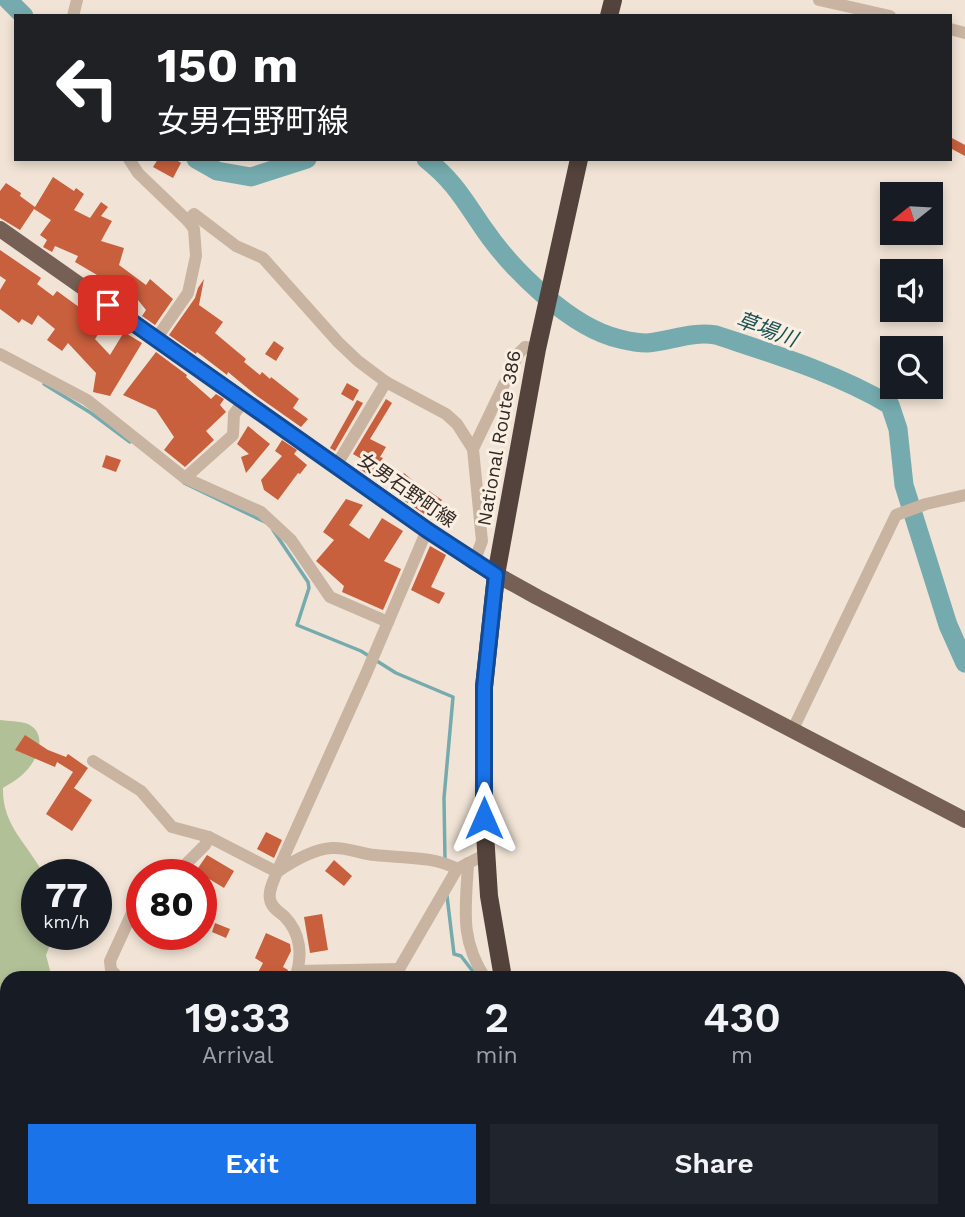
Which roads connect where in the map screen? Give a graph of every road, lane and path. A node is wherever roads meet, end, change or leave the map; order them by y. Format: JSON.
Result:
{"nodes":[{"id":1,"x":819,"y":0,"type":"edge"},
{"id":2,"x":881,"y":14,"type":"edge"},
{"id":3,"x":130,"y":161,"type":"edge"},
{"id":4,"x":579,"y":161,"type":"edge"},
{"id":5,"x":188,"y":221,"type":"junction"},
{"id":6,"x":0,"y":229,"type":"edge"},
{"id":7,"x":156,"y":339,"type":"junction"},
{"id":8,"x":537,"y":349,"type":"junction"},
{"id":9,"x":0,"y":354,"type":"edge"},
{"id":10,"x":386,"y":382,"type":"junction"},
{"id":11,"x":244,"y":401,"type":"junction"},
{"id":12,"x":473,"y":449,"type":"junction"},
{"id":13,"x":336,"y":466,"type":"junction"},
{"id":14,"x":185,"y":478,"type":"junction"},
{"id":15,"x":965,"y":495,"type":"edge"},
{"id":16,"x":427,"y":530,"type":"junction"},
{"id":17,"x":474,"y":562,"type":"junction"},
{"id":18,"x":496,"y":575,"type":"junction"},
{"id":19,"x":388,"y":622,"type":"junction"},
{"id":20,"x":793,"y":729,"type":"junction"},
{"id":21,"x":93,"y":761,"type":"dead end"},
{"id":22,"x":965,"y":820,"type":"edge"},
{"id":23,"x":209,"y":837,"type":"junction"},
{"id":24,"x":486,"y":855,"type":"junction"},
{"id":25,"x":191,"y":859,"type":"edge"},
{"id":26,"x":462,"y":866,"type":"junction"},
{"id":27,"x":277,"y":872,"type":"junction"},
{"id":28,"x":126,"y":926,"type":"edge"},
{"id":29,"x":112,"y":971,"type":"edge"},
{"id":30,"x":296,"y":971,"type":"edge"},
{"id":31,"x":400,"y":971,"type":"edge"},
{"id":32,"x":480,"y":971,"type":"edge"},
{"id":33,"x":502,"y":971,"type":"edge"}],
"edges":[{"from":1,"to":2,"type":"street"},
{"from":3,"to":5,"type":"street"},
{"from":4,"to":8,"type":"highway","name":"National Route 386"},
{"from":5,"to":7,"type":"street"},
{"from":5,"to":10,"type":"street"},
{"from":6,"to":7,"type":"main road","name":"女男石野町線"},
{"from":7,"to":11,"type":"main road","name":"女男石野町線"},
{"from":8,"to":12,"type":"street"},
{"from":8,"to":18,"type":"highway","name":"National Route 386"},
{"from":9,"to":14,"type":"street"},
{"from":10,"to":12,"type":"street"},
{"from":10,"to":13,"type":"street"},
{"from":11,"to":13,"type":"main road","name":"女男石野町線"},
{"from":11,"to":14,"type":"street"},
{"from":12,"to":17,"type":"street"},
{"from":13,"to":16,"type":"main road","name":"女男石野町線"},
{"from":14,"to":19,"type":"street"},
{"from":15,"to":20,"type":"street"},
{"from":16,"to":17,"type":"main road","name":"女男石野町線"},
{"from":16,"to":19,"type":"street"},
{"from":17,"to":18,"type":"main road","name":"女男石野町線"},
{"from":18,"to":20,"type":"main road","name":"女男石野町線"},
{"from":18,"to":24,"type":"highway","name":"National Route 386"},
{"from":19,"to":27,"type":"street"},
{"from":20,"to":22,"type":"main road","name":"女男石野町線"},
{"from":21,"to":23,"type":"street"},
{"from":23,"to":25,"type":"street"},
{"from":23,"to":27,"type":"street"},
{"from":24,"to":26,"type":"street"},
{"from":24,"to":33,"type":"highway","name":"National Route 386"},
{"from":26,"to":27,"type":"street"},
{"from":26,"to":31,"type":"street"},
{"from":26,"to":32,"type":"street"},
{"from":27,"to":30,"type":"street"},
{"from":28,"to":29,"type":"street"}]}
